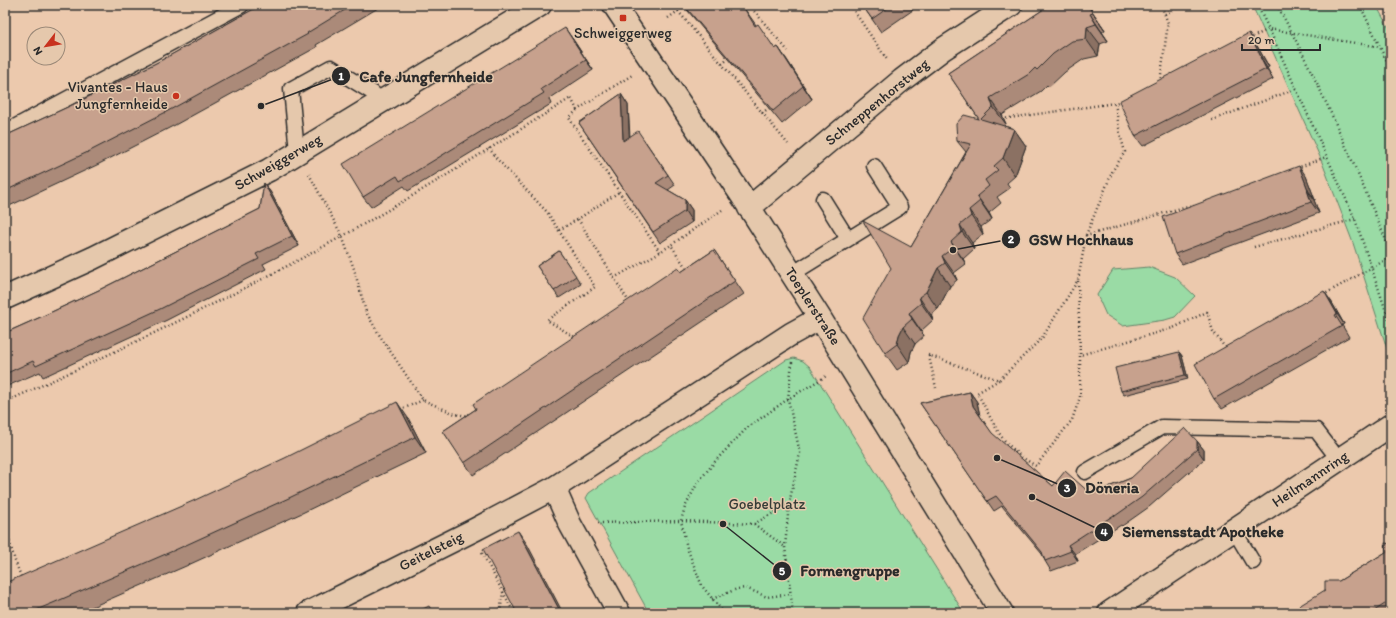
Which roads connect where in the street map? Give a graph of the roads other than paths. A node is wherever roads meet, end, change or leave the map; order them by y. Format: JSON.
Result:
{"nodes":[{"id":1,"x":242,"y":5,"type":"edge"},
{"id":2,"x":540,"y":5,"type":"edge"},
{"id":3,"x":614,"y":5,"type":"edge"},
{"id":4,"x":1011,"y":5,"type":"edge"},
{"id":5,"x":382,"y":101,"type":"junction"},
{"id":6,"x":5,"y":132,"type":"edge"},
{"id":7,"x":297,"y":152,"type":"junction"},
{"id":8,"x":874,"y":166,"type":"dead end"},
{"id":9,"x":823,"y":199,"type":"dead end"},
{"id":10,"x":746,"y":202,"type":"junction"},
{"id":11,"x":848,"y":239,"type":"junction"},
{"id":12,"x":792,"y":274,"type":"junction"},
{"id":13,"x":5,"y":298,"type":"edge"},
{"id":14,"x":820,"y":318,"type":"junction"},
{"id":15,"x":1391,"y":425,"type":"edge"},
{"id":16,"x":1339,"y":460,"type":"junction"},
{"id":17,"x":1085,"y":472,"type":"dead end"},
{"id":18,"x":554,"y":488,"type":"junction"},
{"id":19,"x":1234,"y":530,"type":"junction"},
{"id":20,"x":1253,"y":562,"type":"dead end"},
{"id":21,"x":308,"y":613,"type":"edge"},
{"id":22,"x":619,"y":613,"type":"edge"},
{"id":23,"x":1002,"y":613,"type":"edge"},
{"id":24,"x":1109,"y":613,"type":"edge"}],
"edges":[{"from":1,"to":6,"type":"lane"},
{"from":2,"to":5,"type":"street","name":"Schweiggerweg"},
{"from":3,"to":10,"type":"street","name":"Toeplerstraße"},
{"from":4,"to":10,"type":"street","name":"Schneppenhorstweg"},
{"from":5,"to":7,"type":"street","name":"Schweiggerweg"},
{"from":5,"to":7,"type":"lane"},
{"from":7,"to":13,"type":"street","name":"Schweiggerweg"},
{"from":8,"to":11,"type":"lane"},
{"from":9,"to":11,"type":"lane"},
{"from":10,"to":12,"type":"street","name":"Toeplerstraße"},
{"from":11,"to":12,"type":"lane"},
{"from":12,"to":14,"type":"street","name":"Toeplerstraße"},
{"from":14,"to":18,"type":"street"},
{"from":14,"to":23,"type":"street","name":"Toeplerstraße"},
{"from":15,"to":16,"type":"street","name":"Heilmannring"},
{"from":16,"to":17,"type":"lane"},
{"from":16,"to":19,"type":"street","name":"Heilmannring"},
{"from":18,"to":21,"type":"street","name":"Geitelsteig"},
{"from":18,"to":22,"type":"street"},
{"from":19,"to":20,"type":"lane"},
{"from":19,"to":24,"type":"street","name":"Heilmannring"}]}
